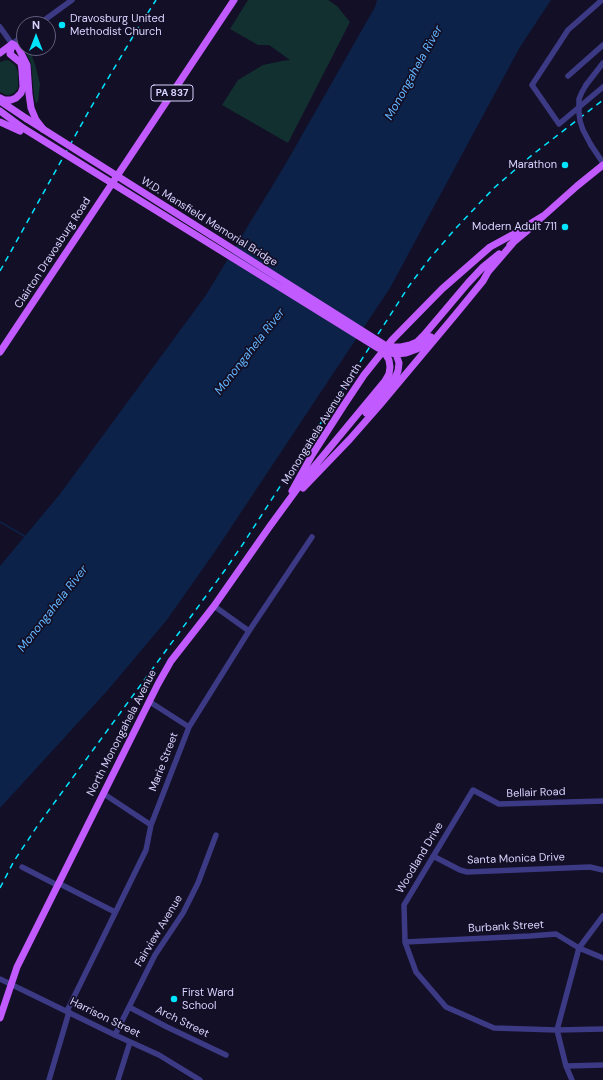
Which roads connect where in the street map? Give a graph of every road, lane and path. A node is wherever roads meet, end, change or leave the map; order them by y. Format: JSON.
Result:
{"nodes":[{"id":1,"x":72,"y":0,"type":"edge"},
{"id":2,"x":234,"y":0,"type":"edge"},
{"id":3,"x":602,"y":0,"type":"edge"},
{"id":4,"x":50,"y":16,"type":"edge"},
{"id":5,"x":0,"y":27,"type":"edge"},
{"id":6,"x":16,"y":41,"type":"edge"},
{"id":7,"x":12,"y":44,"type":"junction"},
{"id":8,"x":603,"y":45,"type":"edge"},
{"id":9,"x":0,"y":53,"type":"edge"},
{"id":10,"x":603,"y":63,"type":"edge"},
{"id":11,"x":568,"y":76,"type":"dead end"},
{"id":12,"x":603,"y":87,"type":"edge"},
{"id":13,"x":0,"y":100,"type":"edge"},
{"id":14,"x":0,"y":111,"type":"edge"},
{"id":15,"x":0,"y":122,"type":"edge"},
{"id":16,"x":21,"y":129,"type":"junction"},
{"id":17,"x":44,"y":131,"type":"junction"},
{"id":18,"x":603,"y":164,"type":"edge"},
{"id":19,"x":113,"y":185,"type":"junction"},
{"id":20,"x":543,"y":216,"type":"junction"},
{"id":21,"x":513,"y":243,"type":"junction"},
{"id":22,"x":488,"y":272,"type":"junction"},
{"id":23,"x":379,"y":345,"type":"junction"},
{"id":24,"x":0,"y":352,"type":"edge"},
{"id":25,"x":391,"y":352,"type":"junction"},
{"id":26,"x":320,"y":470,"type":"junction"},
{"id":27,"x":282,"y":510,"type":"junction"},
{"id":28,"x":312,"y":537,"type":"dead end"},
{"id":29,"x":214,"y":606,"type":"junction"},
{"id":30,"x":248,"y":631,"type":"junction"},
{"id":31,"x":150,"y":702,"type":"junction"},
{"id":32,"x":189,"y":727,"type":"junction"},
{"id":33,"x":473,"y":790,"type":"joint"},
{"id":34,"x":104,"y":794,"type":"junction"},
{"id":35,"x":603,"y":801,"type":"edge"},
{"id":36,"x":151,"y":825,"type":"junction"},
{"id":37,"x":216,"y":836,"type":"dead end"},
{"id":38,"x":433,"y":856,"type":"junction"},
{"id":39,"x":22,"y":867,"type":"dead end"},
{"id":40,"x":603,"y":870,"type":"edge"},
{"id":41,"x":58,"y":884,"type":"junction"},
{"id":42,"x":115,"y":912,"type":"junction"},
{"id":43,"x":603,"y":916,"type":"edge"},
{"id":44,"x":405,"y":942,"type":"junction"},
{"id":45,"x":580,"y":948,"type":"junction"},
{"id":46,"x":603,"y":958,"type":"edge"},
{"id":47,"x":0,"y":979,"type":"edge"},
{"id":48,"x":10,"y":984,"type":"junction"},
{"id":49,"x":129,"y":1007,"type":"junction"},
{"id":50,"x":68,"y":1011,"type":"junction"},
{"id":51,"x":0,"y":1018,"type":"edge"},
{"id":52,"x":603,"y":1028,"type":"edge"},
{"id":53,"x":557,"y":1030,"type":"junction"},
{"id":54,"x":115,"y":1035,"type":"junction"},
{"id":55,"x":130,"y":1042,"type":"junction"},
{"id":56,"x":226,"y":1055,"type":"dead end"},
{"id":57,"x":603,"y":1065,"type":"edge"},
{"id":58,"x":566,"y":1066,"type":"junction"},
{"id":59,"x":49,"y":1080,"type":"edge"},
{"id":60,"x":118,"y":1080,"type":"edge"},
{"id":61,"x":200,"y":1080,"type":"edge"},
{"id":62,"x":572,"y":1080,"type":"edge"}],
"edges":[{"from":1,"to":4,"type":"street"},
{"from":2,"to":19,"type":"main road","number":"PA 837"},
{"from":3,"to":12,"type":"street"},
{"from":5,"to":7,"type":"street"},
{"from":6,"to":7,"type":"street"},
{"from":7,"to":9,"type":"main road"},
{"from":7,"to":13,"type":"main road"},
{"from":7,"to":17,"type":"main road","bridge":true},
{"from":8,"to":11,"type":"street"},
{"from":10,"to":18,"type":"street","bridge":true},
{"from":13,"to":17,"type":"main road","name":"W.D. Mansfield Memorial Bridge","bridge":true},
{"from":14,"to":16,"type":"main road"},
{"from":15,"to":16,"type":"main road"},
{"from":16,"to":19,"type":"main road","name":"W.D. Mansfield Memorial Bridge","bridge":true},
{"from":17,"to":23,"type":"main road","name":"W.D. Mansfield Memorial Bridge","bridge":true},
{"from":18,"to":20,"type":"main road"},
{"from":19,"to":23,"type":"main road","name":"W.D. Mansfield Memorial Bridge","bridge":true},
{"from":19,"to":24,"type":"main road","name":"Clairton Dravosburg Road","number":"PA 837"},
{"from":20,"to":21,"type":"main road"},
{"from":20,"to":27,"type":"main road","name":"Monongahela Avenue North"},
{"from":21,"to":22,"type":"main road","name":"Monongahela Avenue North"},
{"from":21,"to":25,"type":"main road"},
{"from":22,"to":25,"type":"main road"},
{"from":22,"to":26,"type":"main road","name":"Monongahela Avenue North"},
{"from":23,"to":25,"type":"main road","bridge":true},
{"from":25,"to":26,"type":"main road"},
{"from":25,"to":27,"type":"main road"},
{"from":26,"to":27,"type":"main road","name":"Monongahela Avenue North"},
{"from":27,"to":29,"type":"main road","name":"North Monongahela Avenue"},
{"from":28,"to":30,"type":"street","name":"Marie Street"},
{"from":29,"to":30,"type":"street"},
{"from":29,"to":31,"type":"main road","name":"North Monongahela Avenue"},
{"from":30,"to":32,"type":"street","name":"Marie Street"},
{"from":31,"to":32,"type":"street"},
{"from":31,"to":34,"type":"main road","name":"North Monongahela Avenue"},
{"from":32,"to":36,"type":"street","name":"Marie Street"},
{"from":33,"to":35,"type":"street","name":"Bellair Road"},
{"from":33,"to":38,"type":"street","name":"Woodland Drive"},
{"from":34,"to":36,"type":"street"},
{"from":34,"to":41,"type":"main road","name":"North Monongahela Avenue"},
{"from":36,"to":42,"type":"street","name":"Marie Street"},
{"from":37,"to":49,"type":"street","name":"Fairview Avenue"},
{"from":38,"to":40,"type":"street","name":"Santa Monica Drive"},
{"from":38,"to":44,"type":"street","name":"Woodland Drive"},
{"from":39,"to":41,"type":"street"},
{"from":41,"to":42,"type":"street"},
{"from":41,"to":48,"type":"main road","name":"North Monongahela Avenue"},
{"from":42,"to":50,"type":"street","name":"Marie Street"},
{"from":43,"to":45,"type":"street"},
{"from":44,"to":45,"type":"street","name":"Burbank Street"},
{"from":44,"to":53,"type":"street","name":"Woodland Drive"},
{"from":45,"to":46,"type":"street","name":"Burbank Street"},
{"from":45,"to":53,"type":"street"},
{"from":47,"to":48,"type":"street","name":"Harrison Street"},
{"from":48,"to":50,"type":"street","name":"Harrison Street"},
{"from":48,"to":51,"type":"main road","name":"North Monongahela Avenue"},
{"from":49,"to":54,"type":"street","name":"Fairview Avenue"},
{"from":49,"to":56,"type":"street","name":"Arch Street"},
{"from":50,"to":54,"type":"street","name":"Harrison Street"},
{"from":50,"to":59,"type":"street","name":"Marie Street"},
{"from":52,"to":53,"type":"street","name":"Woodland Drive"},
{"from":53,"to":58,"type":"street"},
{"from":54,"to":55,"type":"street","name":"Harrison Street"},
{"from":55,"to":60,"type":"street"},
{"from":55,"to":61,"type":"street","name":"Harrison Street"},
{"from":57,"to":58,"type":"street"},
{"from":58,"to":62,"type":"street"}]}
